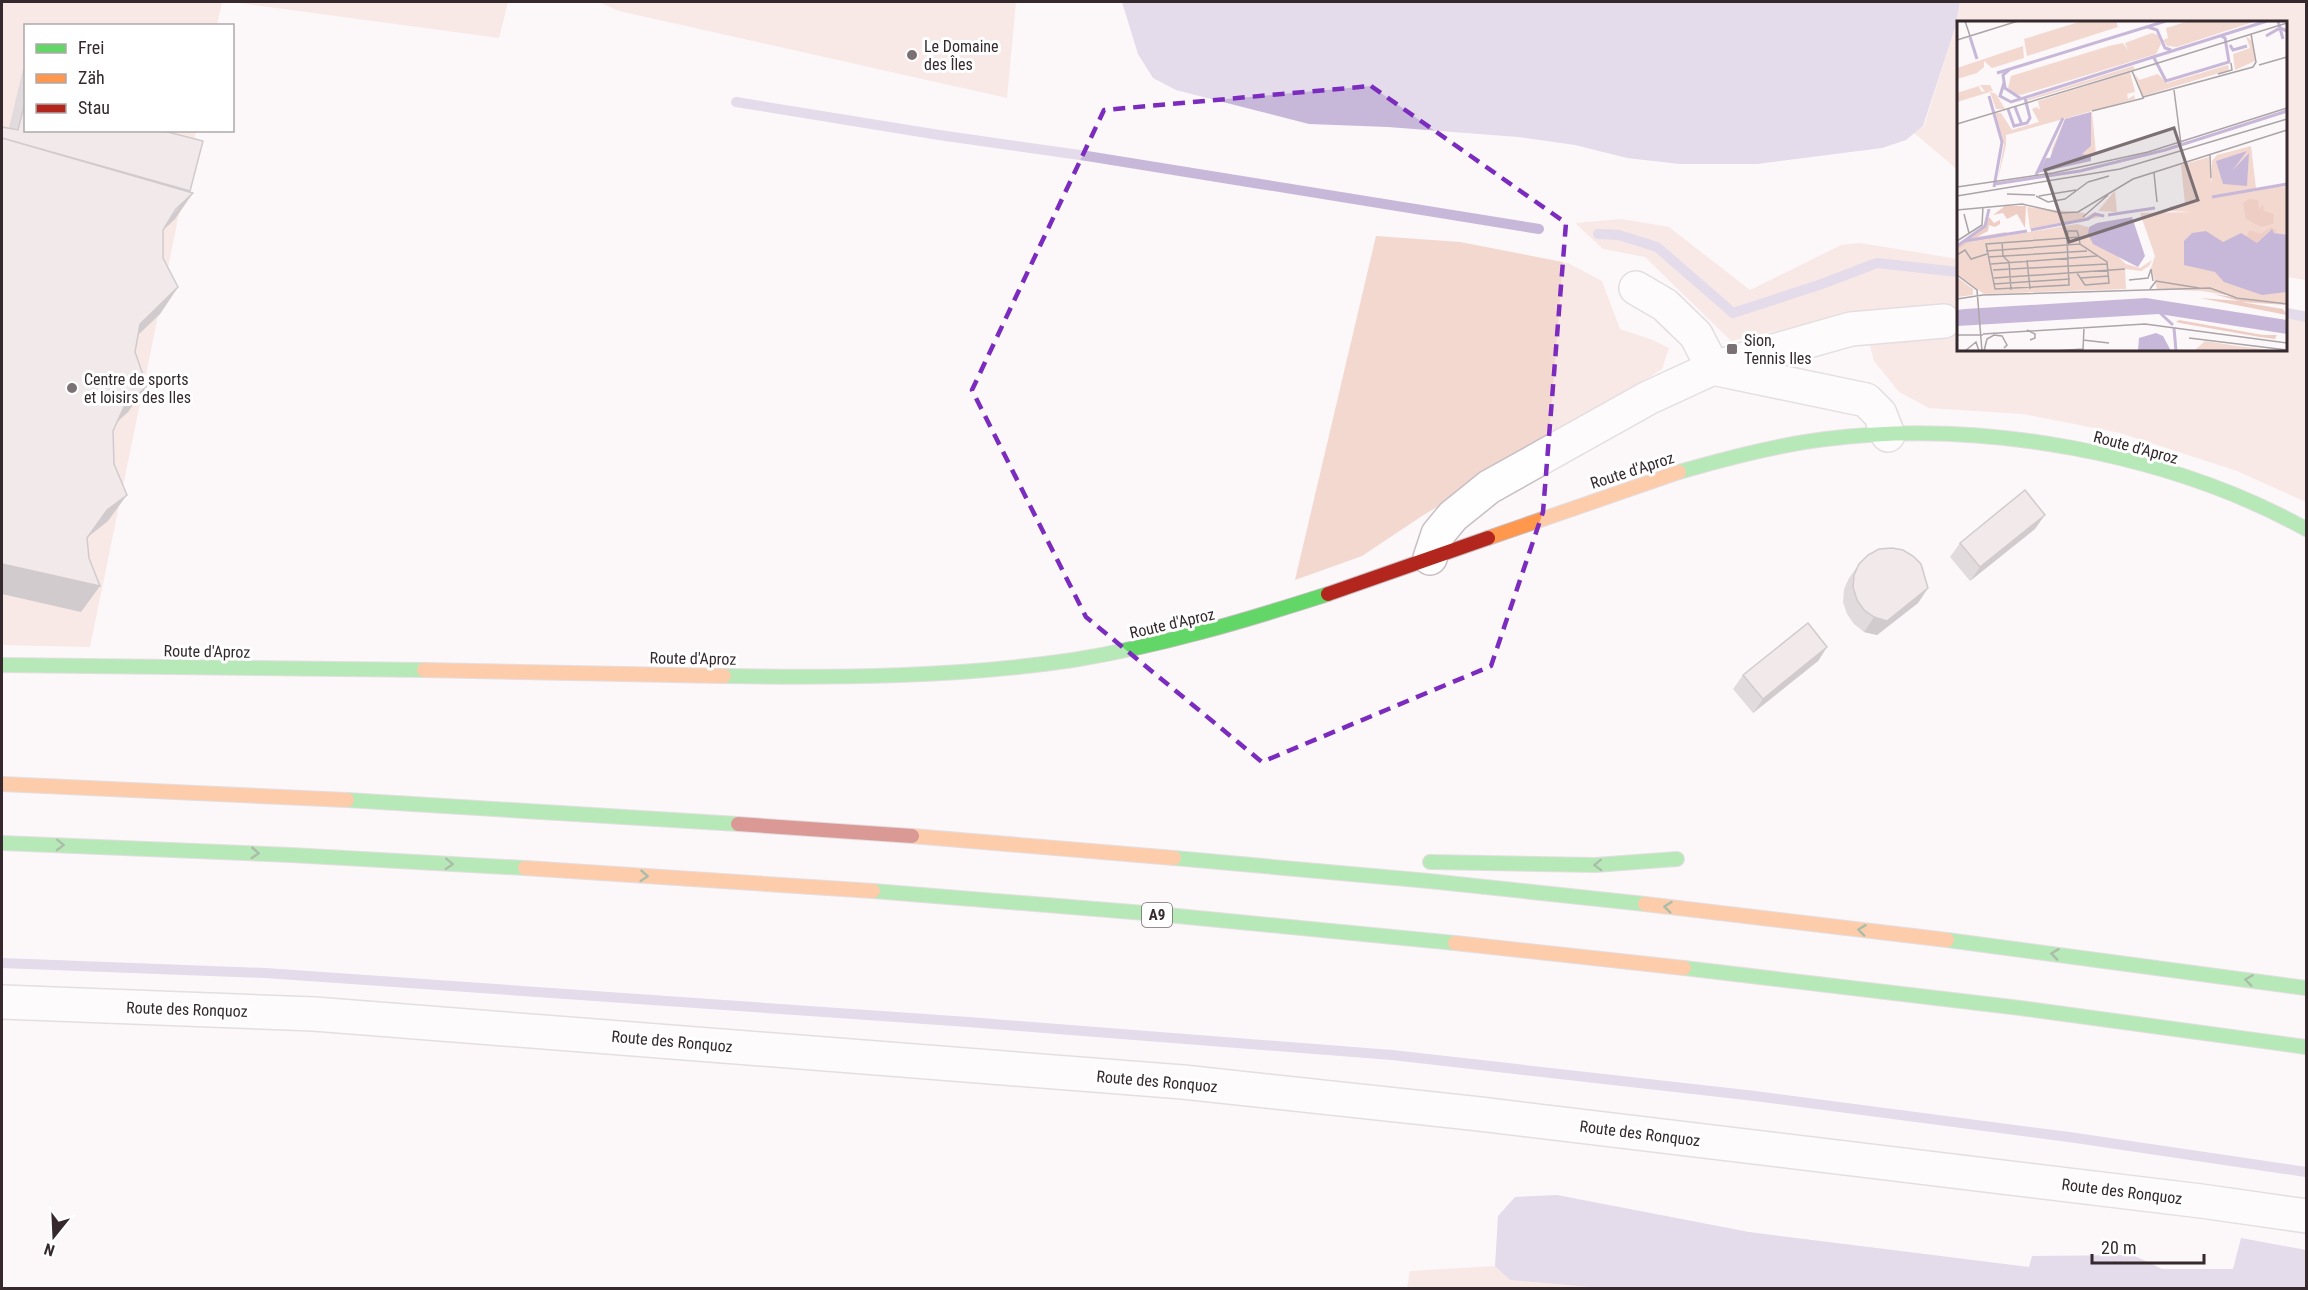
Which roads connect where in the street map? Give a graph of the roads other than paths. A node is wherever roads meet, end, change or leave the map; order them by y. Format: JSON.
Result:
{"nodes":[{"id":1,"x":1636,"y":288,"type":"dead end"},
{"id":2,"x":1944,"y":321,"type":"dead end"},
{"id":3,"x":1713,"y":369,"type":"junction"},
{"id":4,"x":1888,"y":435,"type":"junction"},
{"id":5,"x":2307,"y":529,"type":"edge"},
{"id":6,"x":1430,"y":558,"type":"junction"},
{"id":7,"x":2,"y":665,"type":"edge"},
{"id":8,"x":2,"y":784,"type":"edge"},
{"id":9,"x":2,"y":843,"type":"edge"},
{"id":10,"x":1191,"y":859,"type":"junction"},
{"id":11,"x":1677,"y":859,"type":"dead end"},
{"id":12,"x":1362,"y":861,"type":"dead end"},
{"id":13,"x":1420,"y":862,"type":"dead end"},
{"id":14,"x":2307,"y":988,"type":"edge"},
{"id":15,"x":2,"y":1002,"type":"edge"},
{"id":16,"x":2307,"y":1047,"type":"edge"},
{"id":17,"x":2307,"y":1216,"type":"edge"}],
"edges":[{"from":1,"to":3,"type":"street"},
{"from":2,"to":3,"type":"street"},
{"from":3,"to":4,"type":"street"},
{"from":3,"to":6,"type":"street"},
{"from":4,"to":5,"type":"main road","name":"Route d'Aproz"},
{"from":4,"to":6,"type":"main road","name":"Route d'Aproz"},
{"from":6,"to":7,"type":"main road","name":"Route d'Aproz"},
{"from":8,"to":10,"type":"main road"},
{"from":9,"to":16,"type":"main road","number":"A9","one_way":true},
{"from":10,"to":12,"type":"main road"},
{"from":14,"to":10,"type":"main road","one_way":true},
{"from":11,"to":13,"type":"main road","one_way":true},
{"from":15,"to":17,"type":"street","name":"Route des Ronquoz"}]}
